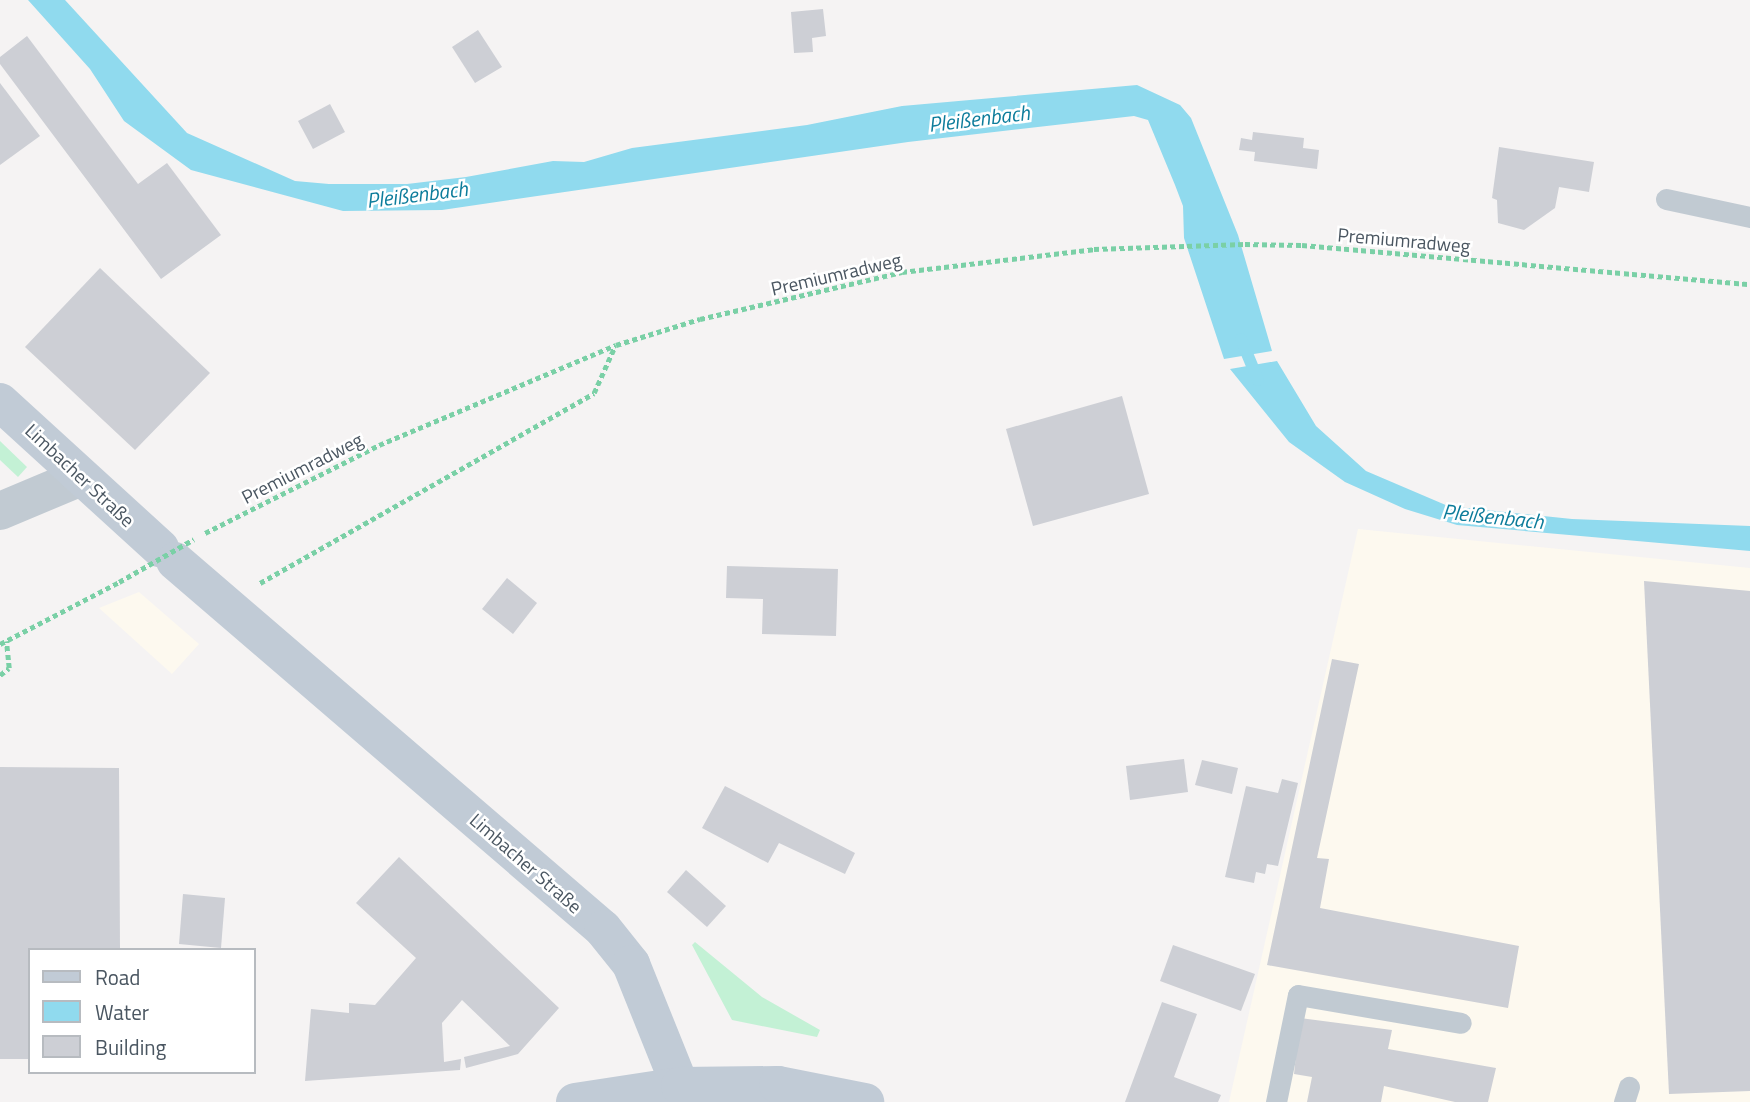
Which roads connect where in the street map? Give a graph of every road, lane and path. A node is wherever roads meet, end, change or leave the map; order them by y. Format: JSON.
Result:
{"nodes":[{"id":1,"x":1666,"y":198,"type":"dead end"},
{"id":2,"x":1750,"y":217,"type":"edge"},
{"id":3,"x":1750,"y":284,"type":"edge"},
{"id":4,"x":616,"y":345,"type":"junction"},
{"id":5,"x":0,"y":402,"type":"edge"},
{"id":6,"x":81,"y":477,"type":"junction"},
{"id":7,"x":0,"y":511,"type":"edge"},
{"id":8,"x":176,"y":549,"type":"junction"},
{"id":9,"x":224,"y":603,"type":"junction"},
{"id":10,"x":6,"y":641,"type":"junction"},
{"id":11,"x":0,"y":644,"type":"edge"},
{"id":12,"x":0,"y":675,"type":"edge"},
{"id":13,"x":1461,"y":1023,"type":"dead end"},
{"id":14,"x":680,"y":1086,"type":"junction"},
{"id":15,"x":575,"y":1102,"type":"edge"},
{"id":16,"x":865,"y":1102,"type":"edge"},
{"id":17,"x":1276,"y":1102,"type":"edge"}],
"edges":[{"from":1,"to":2,"type":"lane"},
{"from":3,"to":4,"type":"path","name":"Premiumradweg"},
{"from":4,"to":8,"type":"path","name":"Premiumradweg"},
{"from":4,"to":9,"type":"path"},
{"from":5,"to":6,"type":"street","name":"Limbacher Straße"},
{"from":6,"to":7,"type":"street"},
{"from":6,"to":8,"type":"street","name":"Limbacher Straße"},
{"from":8,"to":9,"type":"street","name":"Limbacher Straße"},
{"from":8,"to":10,"type":"path","name":"Premiumradweg","bridge":true},
{"from":9,"to":14,"type":"street","name":"Limbacher Straße"},
{"from":10,"to":11,"type":"path","name":"Premiumradweg"},
{"from":10,"to":12,"type":"path"},
{"from":13,"to":17,"type":"lane"},
{"from":14,"to":15,"type":"street"},
{"from":14,"to":16,"type":"street"}]}
